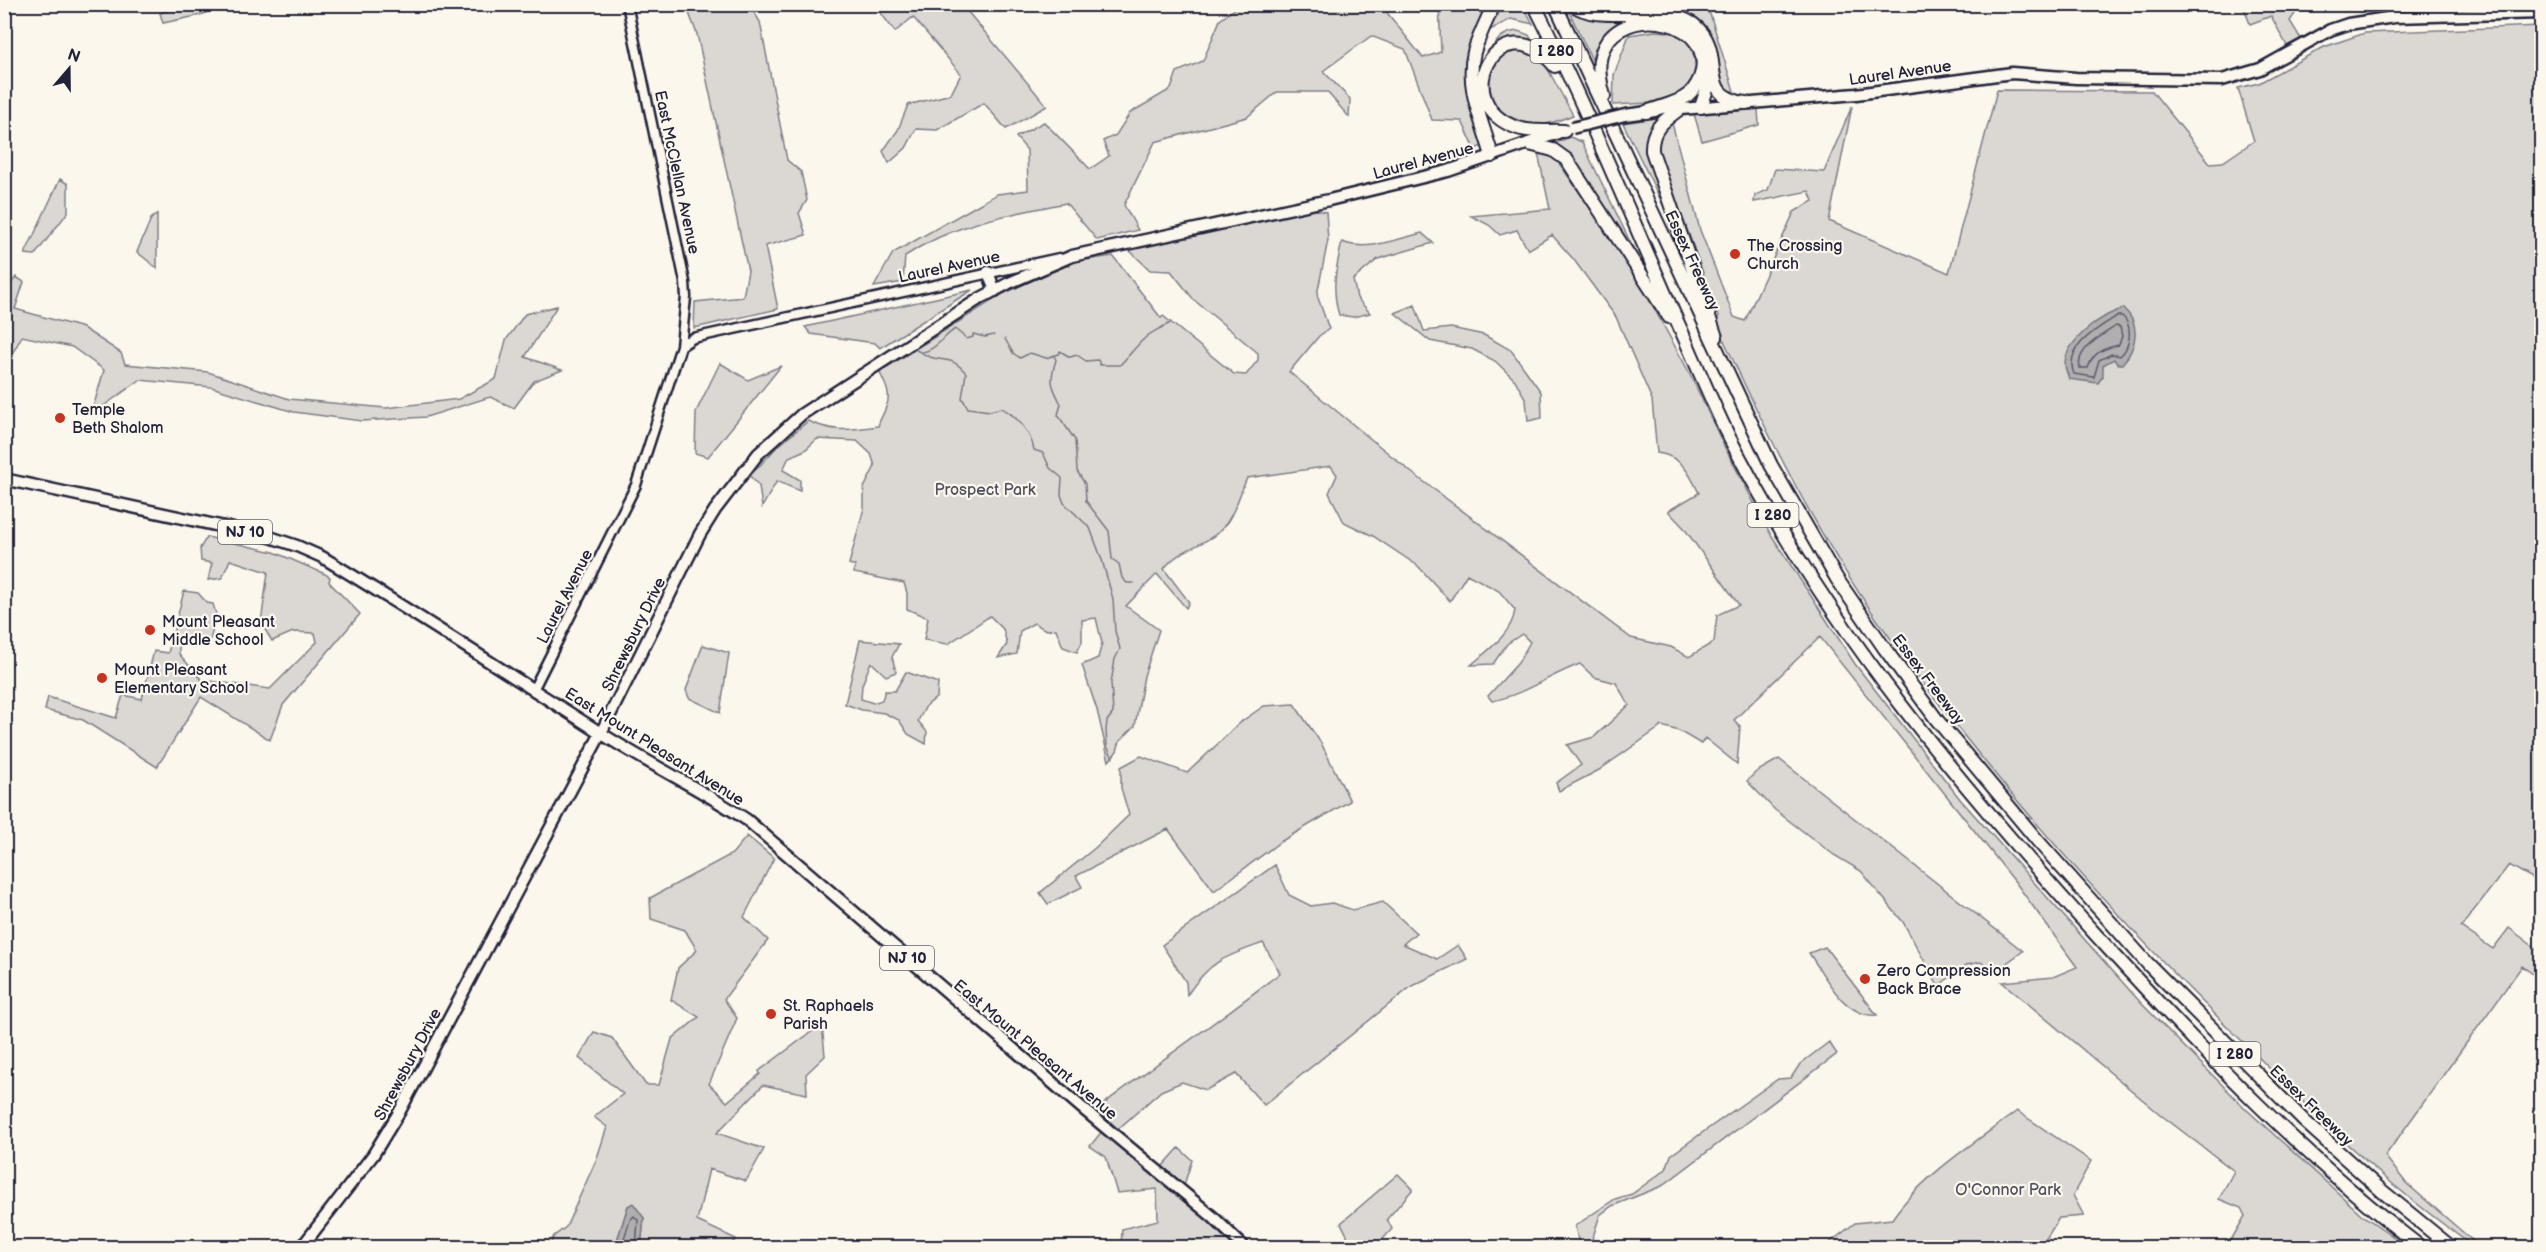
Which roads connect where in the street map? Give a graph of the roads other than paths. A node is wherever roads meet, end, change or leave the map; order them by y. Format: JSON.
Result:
{"nodes":[{"id":1,"x":627,"y":4,"type":"edge"},
{"id":2,"x":1494,"y":4,"type":"edge"},
{"id":3,"x":1534,"y":4,"type":"edge"},
{"id":4,"x":1555,"y":4,"type":"edge"},
{"id":5,"x":1572,"y":4,"type":"edge"},
{"id":6,"x":2541,"y":13,"type":"edge"},
{"id":7,"x":1494,"y":36,"type":"dead end"},
{"id":8,"x":1539,"y":39,"type":"dead end"},
{"id":9,"x":1713,"y":72,"type":"junction"},
{"id":10,"x":1746,"y":103,"type":"junction"},
{"id":11,"x":1701,"y":107,"type":"junction"},
{"id":12,"x":1678,"y":110,"type":"junction"},
{"id":13,"x":1646,"y":112,"type":"junction"},
{"id":14,"x":1568,"y":129,"type":"junction"},
{"id":15,"x":1620,"y":141,"type":"junction"},
{"id":16,"x":1529,"y":144,"type":"junction"},
{"id":17,"x":1492,"y":156,"type":"junction"},
{"id":18,"x":1608,"y":163,"type":"junction"},
{"id":19,"x":1072,"y":256,"type":"junction"},
{"id":20,"x":988,"y":272,"type":"junction"},
{"id":21,"x":995,"y":291,"type":"junction"},
{"id":22,"x":681,"y":346,"type":"junction"},
{"id":23,"x":1691,"y":351,"type":"junction"},
{"id":24,"x":1724,"y":368,"type":"junction"},
{"id":25,"x":4,"y":479,"type":"edge"},
{"id":26,"x":534,"y":688,"type":"junction"},
{"id":27,"x":601,"y":733,"type":"junction"},
{"id":28,"x":301,"y":1248,"type":"edge"},
{"id":29,"x":1245,"y":1248,"type":"edge"},
{"id":30,"x":2422,"y":1248,"type":"edge"},
{"id":31,"x":2452,"y":1248,"type":"edge"}],
"edges":[{"from":1,"to":22,"type":"street","name":"East McClellan Avenue"},
{"from":2,"to":17,"type":"highway"},
{"from":3,"to":18,"type":"highway","number":"I 280"},
{"from":4,"to":15,"type":"highway","name":"Essex Freeway","number":"I 280"},
{"from":5,"to":9,"type":"highway"},
{"from":6,"to":10,"type":"main road","name":"Laurel Avenue"},
{"from":7,"to":14,"type":"highway"},
{"from":8,"to":18,"type":"highway"},
{"from":9,"to":10,"type":"highway"},
{"from":9,"to":11,"type":"highway"},
{"from":10,"to":11,"type":"main road","name":"Laurel Avenue"},
{"from":11,"to":12,"type":"main road","name":"Laurel Avenue"},
{"from":12,"to":13,"type":"main road","name":"Laurel Avenue"},
{"from":12,"to":24,"type":"highway"},
{"from":13,"to":14,"type":"main road","name":"Laurel Avenue","bridge":true},
{"from":13,"to":15,"type":"highway"},
{"from":14,"to":16,"type":"main road","name":"Laurel Avenue"},
{"from":15,"to":24,"type":"highway","name":"Essex Freeway","number":"I 280"},
{"from":16,"to":17,"type":"main road","name":"Laurel Avenue"},
{"from":16,"to":23,"type":"highway"},
{"from":17,"to":19,"type":"main road","name":"Laurel Avenue"},
{"from":18,"to":23,"type":"highway","number":"I 280"},
{"from":19,"to":20,"type":"street","name":"Laurel Avenue"},
{"from":19,"to":21,"type":"main road","name":"Shrewsbury Drive"},
{"from":20,"to":21,"type":"main road"},
{"from":20,"to":22,"type":"street","name":"Laurel Avenue"},
{"from":21,"to":27,"type":"main road","name":"Shrewsbury Drive"},
{"from":22,"to":26,"type":"street","name":"Laurel Avenue"},
{"from":23,"to":30,"type":"highway","number":"I 280"},
{"from":24,"to":31,"type":"highway","name":"Essex Freeway","number":"I 280"},
{"from":25,"to":26,"type":"main road","name":"East Mount Pleasant Avenue","number":"NJ 10"},
{"from":26,"to":27,"type":"main road","name":"East Mount Pleasant Avenue","number":"NJ 10"},
{"from":27,"to":28,"type":"main road","name":"Shrewsbury Drive"},
{"from":27,"to":29,"type":"main road","name":"East Mount Pleasant Avenue","number":"NJ 10"}]}
